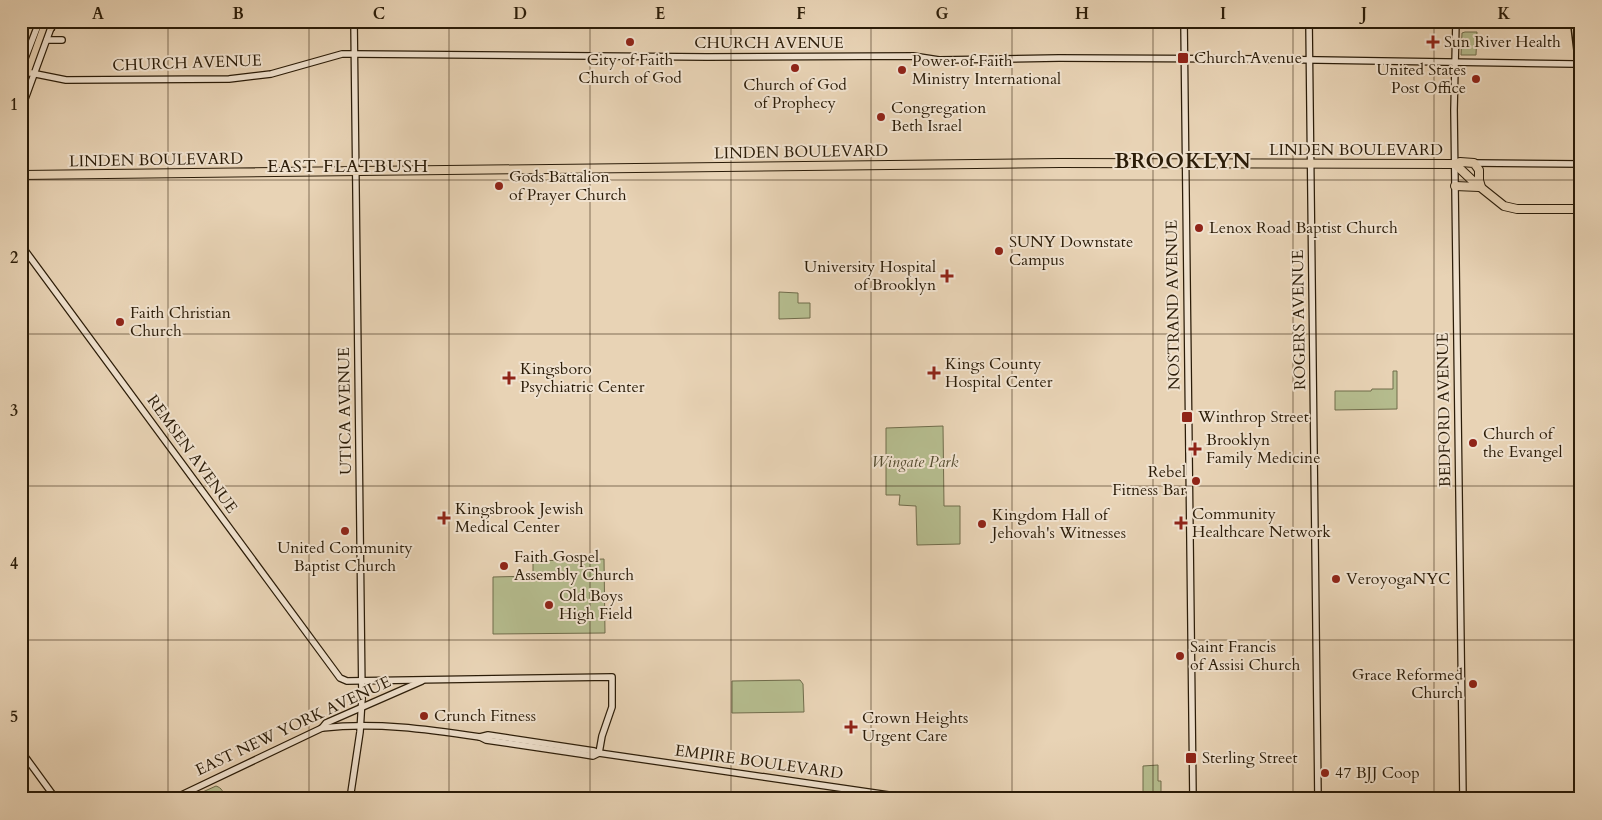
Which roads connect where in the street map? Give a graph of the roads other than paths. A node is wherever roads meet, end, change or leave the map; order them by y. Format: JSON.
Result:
{"nodes":[{"id":1,"x":45,"y":21,"type":"edge"},
{"id":2,"x":354,"y":21,"type":"edge"},
{"id":3,"x":1184,"y":21,"type":"edge"},
{"id":4,"x":1309,"y":21,"type":"edge"},
{"id":5,"x":1456,"y":21,"type":"edge"},
{"id":6,"x":1574,"y":21,"type":"edge"},
{"id":7,"x":38,"y":24,"type":"edge"},
{"id":8,"x":52,"y":24,"type":"edge"},
{"id":9,"x":47,"y":40,"type":"junction"},
{"id":10,"x":62,"y":40,"type":"dead end"},
{"id":11,"x":354,"y":54,"type":"junction"},
{"id":12,"x":1184,"y":59,"type":"junction"},
{"id":13,"x":1309,"y":60,"type":"junction"},
{"id":14,"x":1454,"y":62,"type":"junction"},
{"id":15,"x":1580,"y":62,"type":"edge"},
{"id":16,"x":26,"y":72,"type":"edge"},
{"id":17,"x":1581,"y":80,"type":"edge"},
{"id":18,"x":21,"y":90,"type":"edge"},
{"id":19,"x":21,"y":110,"type":"edge"},
{"id":20,"x":1474,"y":162,"type":"junction"},
{"id":21,"x":1185,"y":163,"type":"junction"},
{"id":22,"x":1310,"y":164,"type":"junction"},
{"id":23,"x":1455,"y":164,"type":"junction"},
{"id":24,"x":1581,"y":164,"type":"edge"},
{"id":25,"x":356,"y":171,"type":"junction"},
{"id":26,"x":21,"y":175,"type":"edge"},
{"id":27,"x":1455,"y":186,"type":"junction"},
{"id":28,"x":1481,"y":187,"type":"junction"},
{"id":29,"x":1581,"y":208,"type":"edge"},
{"id":30,"x":21,"y":245,"type":"edge"},
{"id":31,"x":342,"y":679,"type":"joint"},
{"id":32,"x":426,"y":679,"type":"junction"},
{"id":33,"x":361,"y":680,"type":"junction"},
{"id":34,"x":361,"y":708,"type":"junction"},
{"id":35,"x":360,"y":726,"type":"junction"},
{"id":36,"x":322,"y":728,"type":"junction"},
{"id":37,"x":21,"y":752,"type":"edge"},
{"id":38,"x":598,"y":753,"type":"junction"},
{"id":39,"x":56,"y":799,"type":"edge"},
{"id":40,"x":173,"y":799,"type":"edge"},
{"id":41,"x":350,"y":799,"type":"edge"},
{"id":42,"x":916,"y":799,"type":"edge"},
{"id":43,"x":1193,"y":799,"type":"edge"},
{"id":44,"x":1318,"y":799,"type":"edge"},
{"id":45,"x":1462,"y":799,"type":"edge"}],
"edges":[{"from":1,"to":7,"type":"main road"},
{"from":1,"to":16,"type":"main road"},
{"from":2,"to":11,"type":"main road","name":"UTICA AVENUE"},
{"from":3,"to":12,"type":"main road","name":"NOSTRAND AVENUE"},
{"from":4,"to":13,"type":"main road","name":"ROGERS AVENUE"},
{"from":5,"to":14,"type":"main road","name":"BEDFORD AVENUE"},
{"from":6,"to":15,"type":"main road"},
{"from":7,"to":16,"type":"main road"},
{"from":8,"to":9,"type":"main road"},
{"from":9,"to":10,"type":"main road"},
{"from":9,"to":16,"type":"main road"},
{"from":11,"to":12,"type":"main road","name":"CHURCH AVENUE"},
{"from":11,"to":16,"type":"main road","name":"CHURCH AVENUE"},
{"from":11,"to":25,"type":"main road","name":"UTICA AVENUE"},
{"from":12,"to":13,"type":"main road","name":"CHURCH AVENUE"},
{"from":12,"to":21,"type":"main road","name":"NOSTRAND AVENUE"},
{"from":13,"to":14,"type":"main road","name":"CHURCH AVENUE"},
{"from":13,"to":22,"type":"main road","name":"ROGERS AVENUE"},
{"from":14,"to":15,"type":"main road","name":"CHURCH AVENUE"},
{"from":14,"to":23,"type":"main road","name":"BEDFORD AVENUE"},
{"from":15,"to":17,"type":"main road"},
{"from":16,"to":18,"type":"main road"},
{"from":16,"to":19,"type":"main road"},
{"from":20,"to":23,"type":"highway","name":"LINDEN BOULEVARD"},
{"from":20,"to":24,"type":"main road","name":"LINDEN BOULEVARD"},
{"from":20,"to":28,"type":"highway"},
{"from":21,"to":22,"type":"highway","name":"LINDEN BOULEVARD"},
{"from":21,"to":25,"type":"highway","name":"LINDEN BOULEVARD"},
{"from":21,"to":43,"type":"main road","name":"NOSTRAND AVENUE"},
{"from":22,"to":23,"type":"highway","name":"LINDEN BOULEVARD"},
{"from":22,"to":44,"type":"main road","name":"ROGERS AVENUE"},
{"from":23,"to":27,"type":"main road","name":"BEDFORD AVENUE"},
{"from":23,"to":28,"type":"highway"},
{"from":25,"to":26,"type":"highway","name":"LINDEN BOULEVARD"},
{"from":25,"to":33,"type":"main road","name":"UTICA AVENUE"},
{"from":27,"to":28,"type":"highway"},
{"from":27,"to":45,"type":"main road","name":"BEDFORD AVENUE"},
{"from":28,"to":29,"type":"highway"},
{"from":30,"to":31,"type":"main road","name":"REMSEN AVENUE"},
{"from":31,"to":33,"type":"main road","name":"EAST NEW YORK AVENUE"},
{"from":32,"to":33,"type":"main road","name":"EAST NEW YORK AVENUE"},
{"from":32,"to":34,"type":"main road","name":"EAST NEW YORK AVENUE"},
{"from":32,"to":38,"type":"main road","name":"EAST NEW YORK AVENUE"},
{"from":33,"to":34,"type":"main road","name":"UTICA AVENUE"},
{"from":34,"to":35,"type":"main road","name":"UTICA AVENUE"},
{"from":34,"to":36,"type":"main road","name":"EAST NEW YORK AVENUE"},
{"from":35,"to":36,"type":"main road","name":"EMPIRE BOULEVARD"},
{"from":35,"to":38,"type":"main road","name":"EMPIRE BOULEVARD"},
{"from":35,"to":41,"type":"main road","name":"UTICA AVENUE"},
{"from":36,"to":40,"type":"main road","name":"EAST NEW YORK AVENUE"},
{"from":37,"to":39,"type":"main road"},
{"from":38,"to":42,"type":"main road","name":"EMPIRE BOULEVARD"}]}
